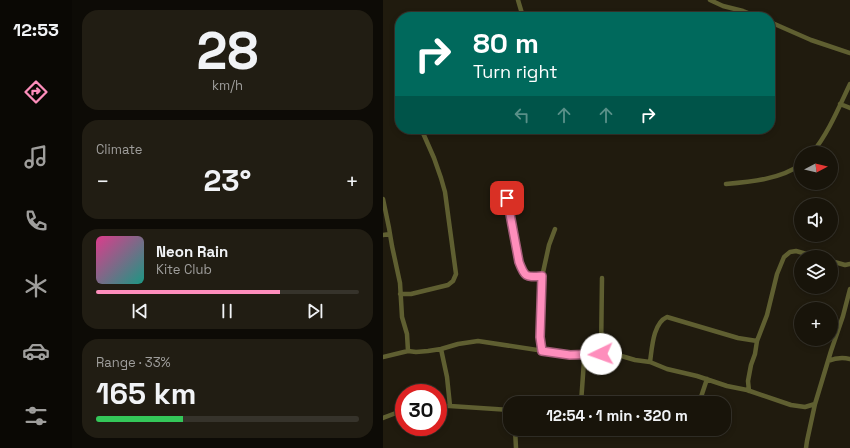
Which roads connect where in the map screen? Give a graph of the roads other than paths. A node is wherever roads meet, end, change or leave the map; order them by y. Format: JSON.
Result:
{"nodes":[{"id":1,"x":518,"y":0,"type":"edge"},
{"id":2,"x":710,"y":0,"type":"edge"},
{"id":3,"x":522,"y":12,"type":"edge"},
{"id":4,"x":746,"y":12,"type":"edge"},
{"id":5,"x":775,"y":24,"type":"edge"},
{"id":6,"x":850,"y":53,"type":"edge"},
{"id":7,"x":850,"y":84,"type":"edge"},
{"id":8,"x":840,"y":104,"type":"junction"},
{"id":9,"x":850,"y":108,"type":"edge"},
{"id":10,"x":423,"y":134,"type":"edge"},
{"id":11,"x":818,"y":146,"type":"edge"},
{"id":12,"x":794,"y":169,"type":"edge"},
{"id":13,"x":726,"y":184,"type":"dead end"},
{"id":14,"x":507,"y":198,"type":"dead end"},
{"id":15,"x":383,"y":199,"type":"edge"},
{"id":16,"x":555,"y":229,"type":"dead end"},
{"id":17,"x":390,"y":234,"type":"junction"},
{"id":18,"x":383,"y":235,"type":"edge"},
{"id":19,"x":794,"y":251,"type":"edge"},
{"id":20,"x":838,"y":263,"type":"edge"},
{"id":21,"x":850,"y":264,"type":"edge"},
{"id":22,"x":542,"y":276,"type":"junction"},
{"id":23,"x":602,"y":278,"type":"dead end"},
{"id":24,"x":850,"y":289,"type":"edge"},
{"id":25,"x":400,"y":294,"type":"junction"},
{"id":26,"x":757,"y":341,"type":"junction"},
{"id":27,"x":441,"y":349,"type":"junction"},
{"id":28,"x":408,"y":351,"type":"junction"},
{"id":29,"x":542,"y":351,"type":"junction"},
{"id":30,"x":601,"y":354,"type":"junction"},
{"id":31,"x":585,"y":355,"type":"junction"},
{"id":32,"x":383,"y":357,"type":"edge"},
{"id":33,"x":850,"y":359,"type":"edge"},
{"id":34,"x":828,"y":361,"type":"junction"},
{"id":35,"x":649,"y":362,"type":"junction"},
{"id":36,"x":707,"y":379,"type":"junction"},
{"id":37,"x":749,"y":391,"type":"junction"},
{"id":38,"x":581,"y":396,"type":"edge"},
{"id":39,"x":701,"y":396,"type":"edge"},
{"id":40,"x":815,"y":404,"type":"junction"},
{"id":41,"x":450,"y":406,"type":"joint"},
{"id":42,"x":503,"y":410,"type":"edge"},
{"id":43,"x":395,"y":413,"type":"edge"},
{"id":44,"x":383,"y":418,"type":"edge"},
{"id":45,"x":515,"y":436,"type":"edge"},
{"id":46,"x":516,"y":448,"type":"edge"},
{"id":47,"x":807,"y":448,"type":"edge"}],
"edges":[{"from":1,"to":3,"type":"street"},
{"from":2,"to":4,"type":"street"},
{"from":5,"to":6,"type":"street"},
{"from":7,"to":8,"type":"street"},
{"from":8,"to":9,"type":"street"},
{"from":8,"to":11,"type":"street"},
{"from":10,"to":25,"type":"street"},
{"from":12,"to":13,"type":"street"},
{"from":14,"to":22,"type":"street"},
{"from":15,"to":17,"type":"street"},
{"from":16,"to":22,"type":"street"},
{"from":17,"to":18,"type":"street"},
{"from":17,"to":25,"type":"street"},
{"from":19,"to":26,"type":"street"},
{"from":20,"to":21,"type":"street"},
{"from":22,"to":29,"type":"street"},
{"from":23,"to":30,"type":"street"},
{"from":24,"to":34,"type":"street"},
{"from":25,"to":28,"type":"street"},
{"from":26,"to":35,"type":"street"},
{"from":26,"to":37,"type":"street"},
{"from":27,"to":28,"type":"street"},
{"from":27,"to":29,"type":"street"},
{"from":27,"to":41,"type":"street"},
{"from":28,"to":32,"type":"street"},
{"from":29,"to":31,"type":"street"},
{"from":30,"to":31,"type":"street"},
{"from":30,"to":35,"type":"street"},
{"from":31,"to":38,"type":"street"},
{"from":33,"to":34,"type":"street"},
{"from":34,"to":40,"type":"street"},
{"from":35,"to":36,"type":"street"},
{"from":36,"to":37,"type":"street"},
{"from":36,"to":39,"type":"street"},
{"from":37,"to":40,"type":"street"},
{"from":40,"to":47,"type":"street"},
{"from":41,"to":42,"type":"street"},
{"from":43,"to":44,"type":"street"},
{"from":45,"to":46,"type":"street"}]}
